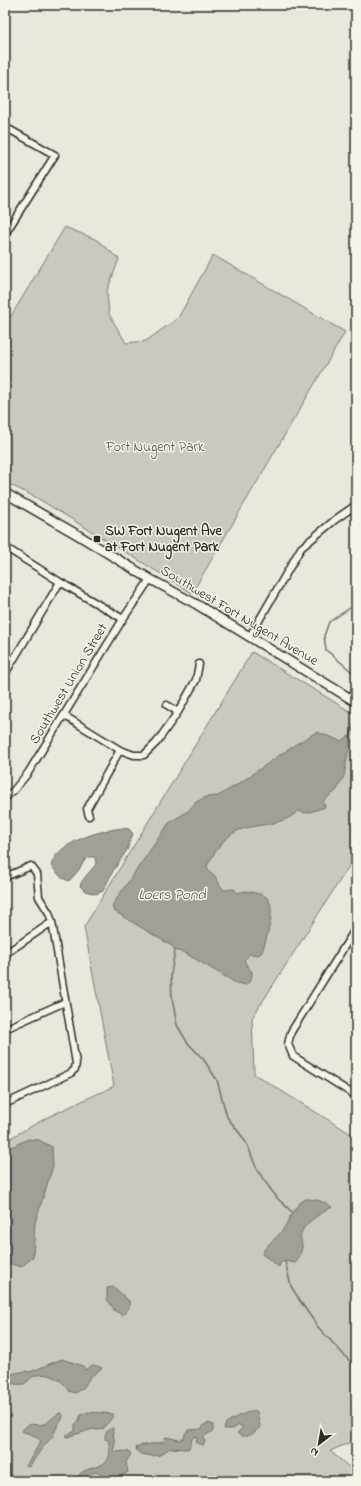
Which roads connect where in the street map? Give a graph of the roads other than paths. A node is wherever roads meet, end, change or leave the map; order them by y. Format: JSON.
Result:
{"nodes":[{"id":1,"x":5,"y":127,"type":"edge"},
{"id":2,"x":5,"y":234,"type":"edge"},
{"id":3,"x":5,"y":493,"type":"edge"},
{"id":4,"x":356,"y":505,"type":"edge"},
{"id":5,"x":5,"y":548,"type":"edge"},
{"id":6,"x":150,"y":579,"type":"junction"},
{"id":7,"x":60,"y":582,"type":"junction"},
{"id":8,"x":123,"y":619,"type":"junction"},
{"id":9,"x":250,"y":636,"type":"junction"},
{"id":10,"x":199,"y":664,"type":"dead end"},
{"id":11,"x":5,"y":674,"type":"edge"},
{"id":12,"x":356,"y":702,"type":"edge"},
{"id":13,"x":167,"y":705,"type":"dead end"},
{"id":14,"x":178,"y":712,"type":"junction"},
{"id":15,"x":65,"y":716,"type":"junction"},
{"id":16,"x":120,"y":750,"type":"junction"},
{"id":17,"x":5,"y":798,"type":"edge"},
{"id":18,"x":89,"y":816,"type":"dead end"},
{"id":19,"x":5,"y":877,"type":"edge"},
{"id":20,"x":52,"y":922,"type":"junction"},
{"id":21,"x":356,"y":928,"type":"edge"},
{"id":22,"x":5,"y":954,"type":"edge"},
{"id":23,"x":65,"y":1002,"type":"junction"},
{"id":24,"x":5,"y":1029,"type":"edge"},
{"id":25,"x":356,"y":1096,"type":"edge"},
{"id":26,"x":5,"y":1103,"type":"edge"}],
"edges":[{"from":1,"to":2,"type":"street"},
{"from":3,"to":6,"type":"street","name":"Southwest Fort Nugent Avenue"},
{"from":4,"to":9,"type":"street"},
{"from":5,"to":7,"type":"street"},
{"from":6,"to":8,"type":"street","name":"Southwest Union Street"},
{"from":6,"to":9,"type":"street","name":"Southwest Fort Nugent Avenue"},
{"from":7,"to":8,"type":"street"},
{"from":7,"to":11,"type":"street"},
{"from":8,"to":15,"type":"street","name":"Southwest Union Street"},
{"from":9,"to":12,"type":"street","name":"Southwest Fort Nugent Avenue"},
{"from":10,"to":14,"type":"street"},
{"from":13,"to":14,"type":"street"},
{"from":14,"to":16,"type":"street"},
{"from":15,"to":16,"type":"street"},
{"from":15,"to":17,"type":"street","name":"Southwest Union Street"},
{"from":16,"to":18,"type":"street"},
{"from":19,"to":20,"type":"street"},
{"from":20,"to":22,"type":"street"},
{"from":20,"to":23,"type":"street"},
{"from":21,"to":25,"type":"street"},
{"from":23,"to":24,"type":"street"},
{"from":23,"to":26,"type":"street"}]}
